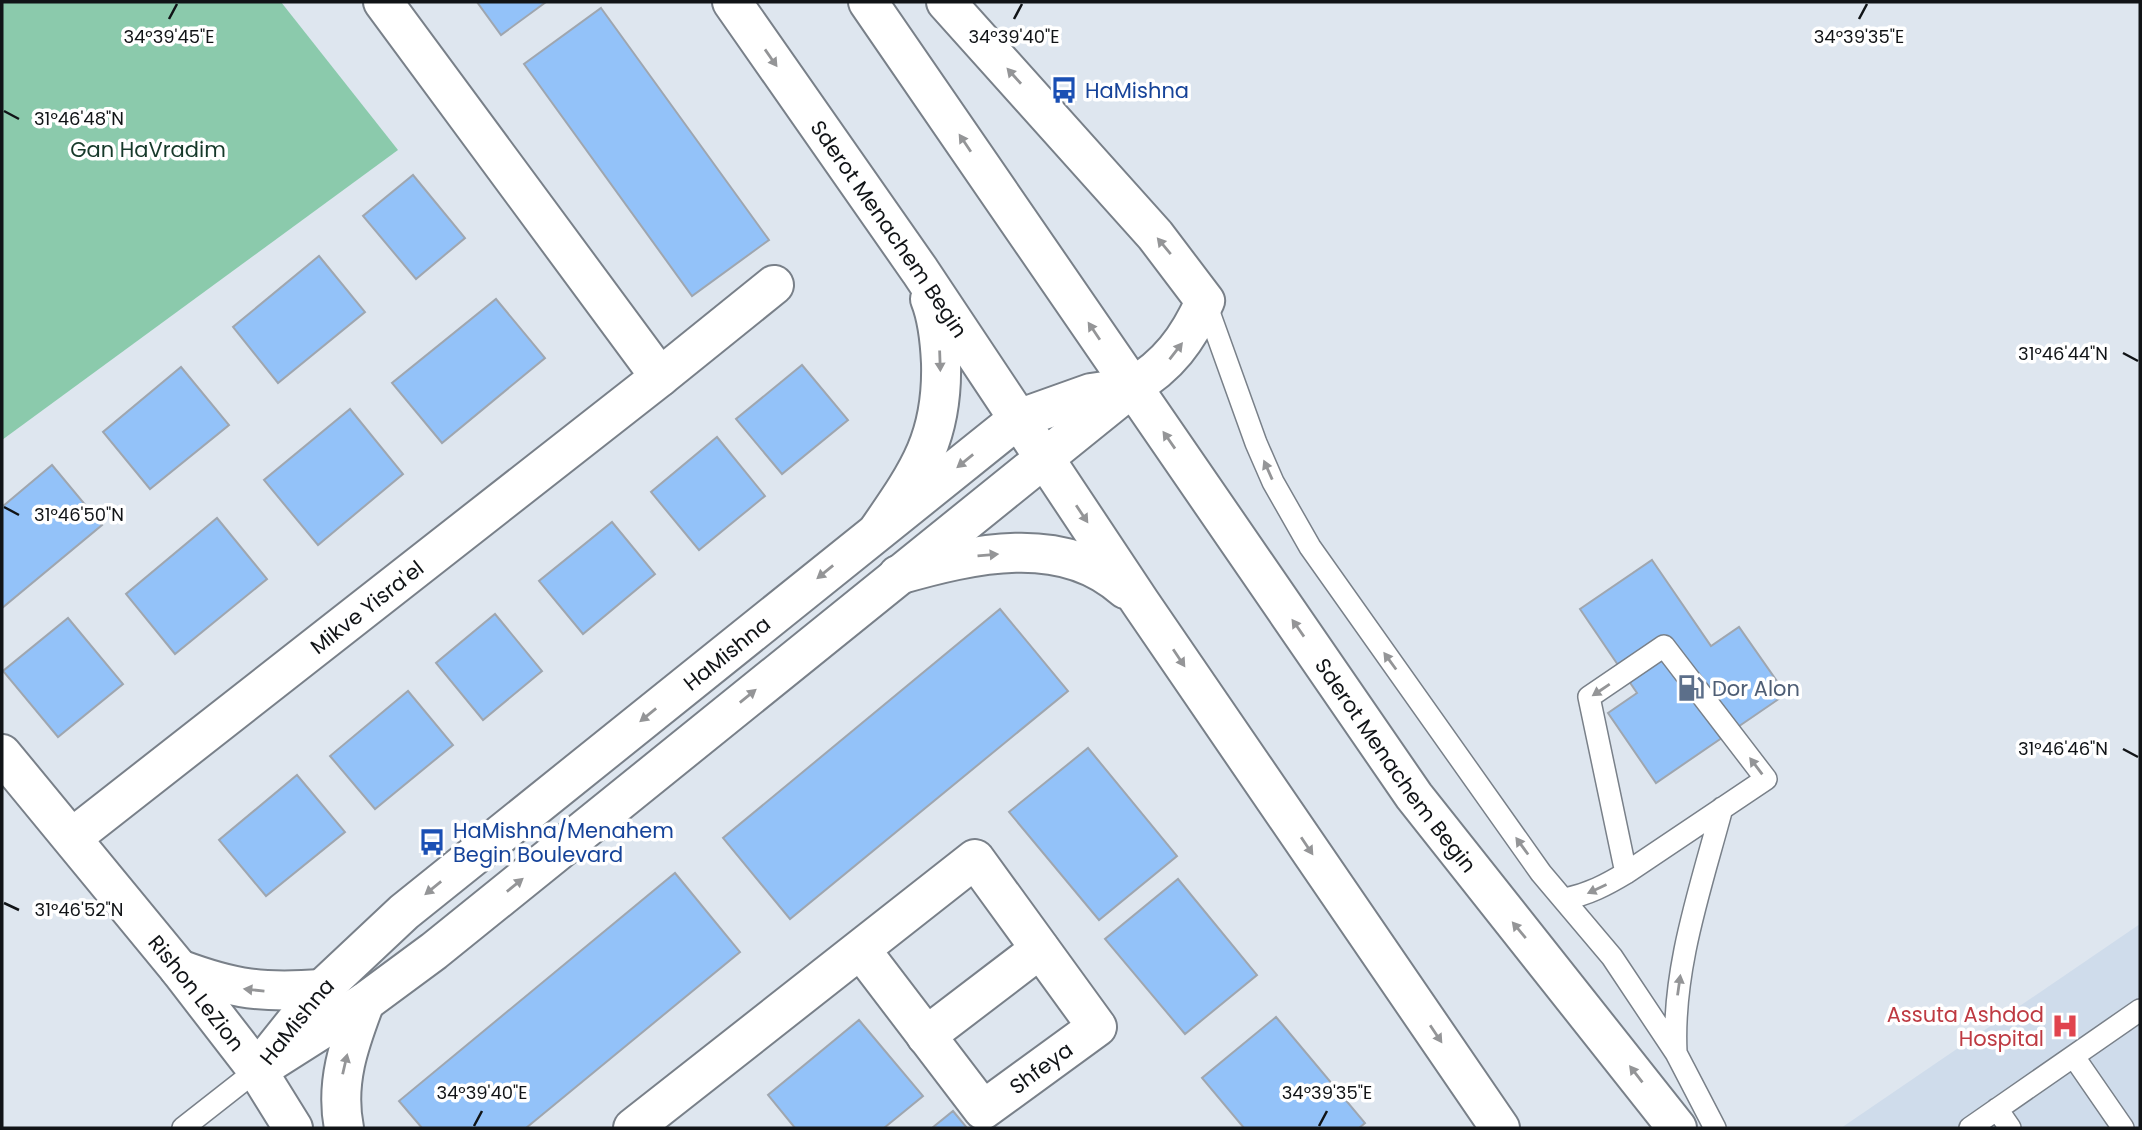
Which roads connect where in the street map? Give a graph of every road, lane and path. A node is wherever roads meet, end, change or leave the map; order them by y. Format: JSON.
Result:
{"nodes":[{"id":1,"x":383,"y":2,"type":"edge"},
{"id":2,"x":732,"y":2,"type":"edge"},
{"id":3,"x":868,"y":2,"type":"edge"},
{"id":4,"x":946,"y":2,"type":"edge"},
{"id":5,"x":920,"y":271,"type":"junction"},
{"id":6,"x":775,"y":285,"type":"dead end"},
{"id":7,"x":1205,"y":301,"type":"junction"},
{"id":8,"x":660,"y":377,"type":"junction"},
{"id":9,"x":1132,"y":387,"type":"junction"},
{"id":10,"x":1018,"y":419,"type":"junction"},
{"id":11,"x":1044,"y":458,"type":"junction"},
{"id":12,"x":878,"y":529,"type":"junction"},
{"id":13,"x":898,"y":575,"type":"junction"},
{"id":14,"x":1140,"y":602,"type":"junction"},
{"id":15,"x":2,"y":754,"type":"edge"},
{"id":16,"x":1722,"y":808,"type":"junction"},
{"id":17,"x":73,"y":837,"type":"junction"},
{"id":18,"x":1626,"y":873,"type":"junction"},
{"id":19,"x":1565,"y":899,"type":"junction"},
{"id":20,"x":1040,"y":949,"type":"junction"},
{"id":21,"x":861,"y":950,"type":"junction"},
{"id":22,"x":179,"y":969,"type":"junction"},
{"id":23,"x":322,"y":989,"type":"junction"},
{"id":24,"x":365,"y":1003,"type":"junction"},
{"id":25,"x":2140,"y":1010,"type":"edge"},
{"id":26,"x":926,"y":1036,"type":"junction"},
{"id":27,"x":1676,"y":1053,"type":"junction"},
{"id":28,"x":2074,"y":1057,"type":"junction"},
{"id":29,"x":257,"y":1070,"type":"junction"},
{"id":30,"x":1997,"y":1109,"type":"junction"},
{"id":31,"x":183,"y":1128,"type":"edge"},
{"id":32,"x":293,"y":1128,"type":"edge"},
{"id":33,"x":325,"y":1128,"type":"edge"},
{"id":34,"x":344,"y":1128,"type":"edge"},
{"id":35,"x":633,"y":1128,"type":"edge"},
{"id":36,"x":1500,"y":1128,"type":"edge"},
{"id":37,"x":1677,"y":1128,"type":"edge"},
{"id":38,"x":1715,"y":1128,"type":"edge"},
{"id":39,"x":1970,"y":1128,"type":"edge"},
{"id":40,"x":2010,"y":1128,"type":"edge"},
{"id":41,"x":2123,"y":1128,"type":"edge"}],
"edges":[{"from":1,"to":8,"type":"street"},
{"from":2,"to":5,"type":"street","name":"Sderot Menachem Begin","one_way":true},
{"from":9,"to":3,"type":"street","name":"Sderot Menachem Begin","one_way":true},
{"from":7,"to":4,"type":"street","one_way":true},
{"from":5,"to":10,"type":"street","name":"Sderot Menachem Begin"},
{"from":5,"to":12,"type":"street","one_way":true},
{"from":6,"to":8,"type":"street","name":"Mikve Yisra'el"},
{"from":9,"to":7,"type":"street","one_way":true},
{"from":19,"to":7,"type":"lane","one_way":true},
{"from":8,"to":17,"type":"street","name":"Mikve Yisra'el"},
{"from":9,"to":10,"type":"street","name":"HaMishna"},
{"from":9,"to":11,"type":"street"},
{"from":37,"to":9,"type":"street","name":"Sderot Menachem Begin","one_way":true},
{"from":10,"to":11,"type":"street","name":"Sderot Menachem Begin"},
{"from":10,"to":12,"type":"street","name":"HaMishna","one_way":true},
{"from":11,"to":13,"type":"street","name":"HaMishna"},
{"from":11,"to":14,"type":"street","name":"Sderot Menachem Begin","one_way":true},
{"from":12,"to":23,"type":"street","name":"HaMishna","one_way":true},
{"from":13,"to":14,"type":"street","one_way":true},
{"from":24,"to":13,"type":"street","name":"HaMishna","one_way":true},
{"from":14,"to":36,"type":"street","name":"Sderot Menachem Begin","one_way":true},
{"from":15,"to":17,"type":"street","name":"Rishon LeZion"},
{"from":16,"to":18,"type":"lane"},
{"from":16,"to":18,"type":"lane","one_way":true},
{"from":27,"to":16,"type":"lane","one_way":true},
{"from":17,"to":22,"type":"street","name":"Rishon LeZion"},
{"from":18,"to":19,"type":"lane","one_way":true},
{"from":19,"to":27,"type":"lane"},
{"from":20,"to":21,"type":"street","name":"Shfeya"},
{"from":20,"to":26,"type":"street"},
{"from":20,"to":26,"type":"street","name":"Shfeya"},
{"from":21,"to":26,"type":"street","name":"Shfeya"},
{"from":21,"to":35,"type":"street","name":"Shfeya"},
{"from":23,"to":22,"type":"street","one_way":true},
{"from":22,"to":29,"type":"street","name":"Rishon LeZion"},
{"from":23,"to":29,"type":"street","name":"HaMishna"},
{"from":24,"to":29,"type":"street","name":"HaMishna"},
{"from":34,"to":24,"type":"street","one_way":true},
{"from":25,"to":28,"type":"lane"},
{"from":27,"to":38,"type":"lane"},
{"from":28,"to":30,"type":"lane"},
{"from":28,"to":41,"type":"lane"},
{"from":29,"to":31,"type":"lane"},
{"from":29,"to":32,"type":"street","name":"Rishon LeZion"},
{"from":29,"to":33,"type":"street","name":"Rishon LeZion"},
{"from":30,"to":39,"type":"lane"},
{"from":30,"to":40,"type":"lane"}]}
